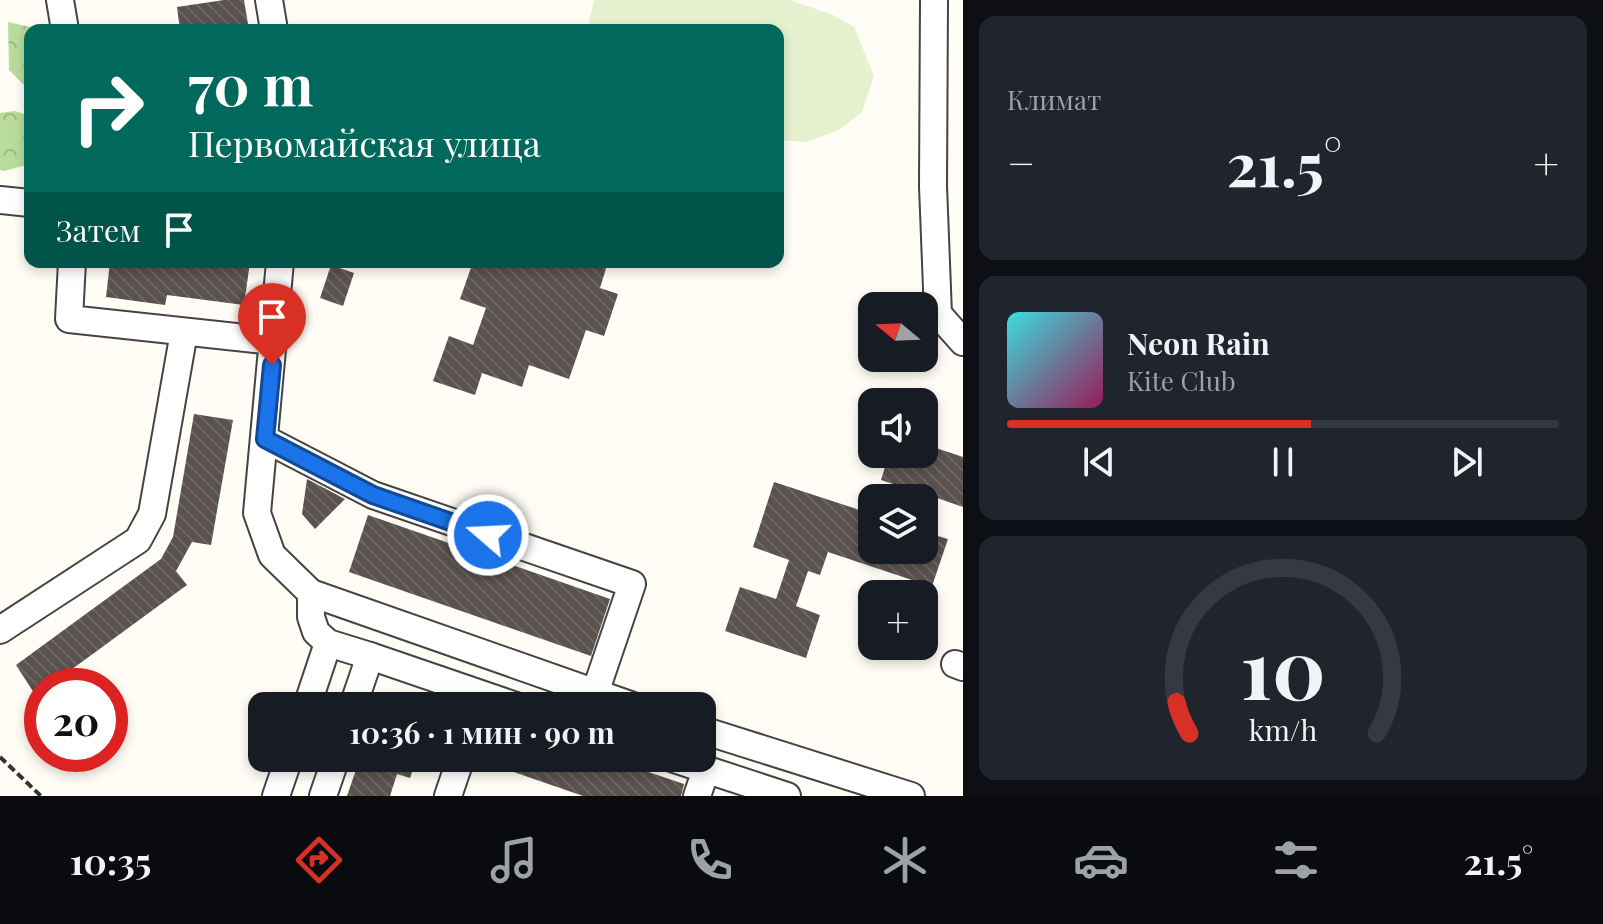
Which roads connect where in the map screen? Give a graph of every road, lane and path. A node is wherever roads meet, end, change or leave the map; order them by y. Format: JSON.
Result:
{"nodes":[{"id":1,"x":60,"y":0,"type":"edge"},
{"id":2,"x":269,"y":0,"type":"edge"},
{"id":3,"x":934,"y":0,"type":"edge"},
{"id":4,"x":64,"y":24,"type":"edge"},
{"id":5,"x":273,"y":24,"type":"edge"},
{"id":6,"x":0,"y":200,"type":"edge"},
{"id":7,"x":24,"y":202,"type":"edge"},
{"id":8,"x":72,"y":268,"type":"edge"},
{"id":9,"x":280,"y":268,"type":"edge"},
{"id":10,"x":184,"y":332,"type":"junction"},
{"id":11,"x":274,"y":341,"type":"junction"},
{"id":12,"x":963,"y":342,"type":"edge"},
{"id":13,"x":265,"y":439,"type":"junction"},
{"id":14,"x":311,"y":593,"type":"junction"},
{"id":15,"x":0,"y":630,"type":"edge"},
{"id":16,"x":328,"y":643,"type":"junction"},
{"id":17,"x":370,"y":656,"type":"junction"},
{"id":18,"x":312,"y":692,"type":"edge"},
{"id":19,"x":358,"y":692,"type":"edge"},
{"id":20,"x":460,"y":692,"type":"edge"},
{"id":21,"x":592,"y":692,"type":"edge"},
{"id":22,"x":595,"y":692,"type":"edge"},
{"id":23,"x":716,"y":734,"type":"edge"},
{"id":24,"x":0,"y":757,"type":"edge"},
{"id":25,"x":284,"y":772,"type":"edge"},
{"id":26,"x":331,"y":772,"type":"edge"},
{"id":27,"x":456,"y":772,"type":"edge"},
{"id":28,"x":705,"y":772,"type":"edge"},
{"id":29,"x":712,"y":772,"type":"edge"},
{"id":30,"x":41,"y":796,"type":"edge"},
{"id":31,"x":276,"y":796,"type":"edge"},
{"id":32,"x":323,"y":796,"type":"edge"},
{"id":33,"x":448,"y":796,"type":"edge"},
{"id":34,"x":697,"y":796,"type":"edge"},
{"id":35,"x":787,"y":796,"type":"edge"},
{"id":36,"x":911,"y":796,"type":"edge"}],
"edges":[{"from":1,"to":4,"type":"street"},
{"from":2,"to":5,"type":"street"},
{"from":3,"to":12,"type":"street"},
{"from":6,"to":7,"type":"street"},
{"from":8,"to":10,"type":"street"},
{"from":9,"to":11,"type":"street"},
{"from":10,"to":11,"type":"street"},
{"from":10,"to":15,"type":"street"},
{"from":11,"to":13,"type":"street"},
{"from":13,"to":14,"type":"street"},
{"from":13,"to":22,"type":"street"},
{"from":14,"to":16,"type":"street"},
{"from":14,"to":21,"type":"street"},
{"from":16,"to":17,"type":"street"},
{"from":16,"to":18,"type":"street"},
{"from":17,"to":19,"type":"street"},
{"from":17,"to":20,"type":"street"},
{"from":23,"to":36,"type":"street"},
{"from":24,"to":30,"type":"path"},
{"from":25,"to":31,"type":"street"},
{"from":26,"to":32,"type":"street"},
{"from":27,"to":33,"type":"street"},
{"from":28,"to":34,"type":"street"},
{"from":29,"to":35,"type":"street"}]}
